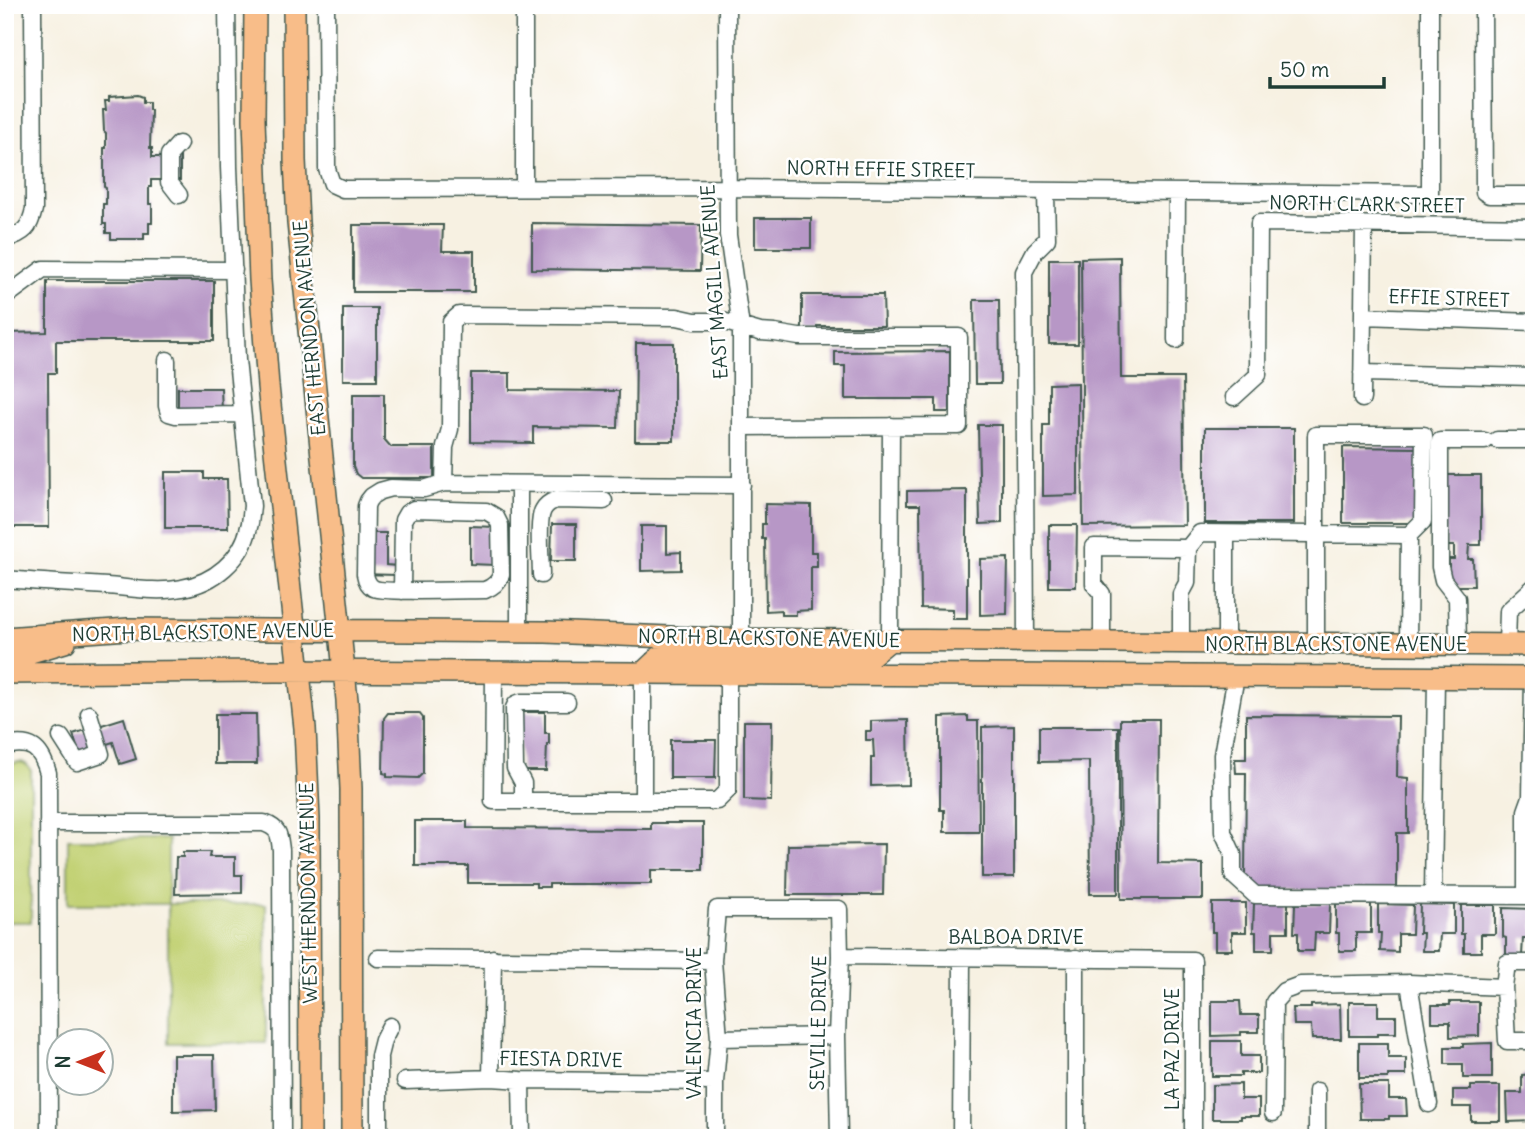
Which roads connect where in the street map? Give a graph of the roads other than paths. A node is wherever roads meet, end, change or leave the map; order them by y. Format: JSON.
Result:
{"nodes":[{"id":1,"x":33,"y":5,"type":"edge"},
{"id":2,"x":227,"y":5,"type":"edge"},
{"id":3,"x":255,"y":5,"type":"edge"},
{"id":4,"x":295,"y":5,"type":"edge"},
{"id":5,"x":326,"y":5,"type":"edge"},
{"id":6,"x":524,"y":5,"type":"edge"},
{"id":7,"x":727,"y":5,"type":"edge"},
{"id":8,"x":1430,"y":5,"type":"edge"},
{"id":9,"x":1483,"y":5,"type":"edge"},
{"id":10,"x":179,"y":144,"type":"dead end"},
{"id":11,"x":524,"y":188,"type":"junction"},
{"id":12,"x":727,"y":188,"type":"junction"},
{"id":13,"x":1046,"y":192,"type":"junction"},
{"id":14,"x":1177,"y":192,"type":"junction"},
{"id":15,"x":179,"y":195,"type":"dead end"},
{"id":16,"x":1534,"y":195,"type":"edge"},
{"id":17,"x":1364,"y":225,"type":"junction"},
{"id":18,"x":1534,"y":227,"type":"edge"},
{"id":19,"x":5,"y":239,"type":"edge"},
{"id":20,"x":234,"y":270,"type":"junction"},
{"id":21,"x":5,"y":297,"type":"edge"},
{"id":22,"x":1363,"y":316,"type":"junction"},
{"id":23,"x":1534,"y":322,"type":"edge"},
{"id":24,"x":741,"y":327,"type":"junction"},
{"id":25,"x":1177,"y":340,"type":"dead end"},
{"id":26,"x":167,"y":360,"type":"dead end"},
{"id":27,"x":1363,"y":373,"type":"junction"},
{"id":28,"x":1534,"y":377,"type":"edge"},
{"id":29,"x":1234,"y":397,"type":"dead end"},
{"id":30,"x":1362,"y":399,"type":"dead end"},
{"id":31,"x":241,"y":414,"type":"junction"},
{"id":32,"x":891,"y":426,"type":"junction"},
{"id":33,"x":742,"y":427,"type":"junction"},
{"id":34,"x":1534,"y":440,"type":"edge"},
{"id":35,"x":444,"y":483,"type":"junction"},
{"id":36,"x":519,"y":484,"type":"junction"},
{"id":37,"x":742,"y":485,"type":"junction"},
{"id":38,"x":604,"y":501,"type":"dead end"},
{"id":39,"x":1226,"y":534,"type":"junction"},
{"id":40,"x":1316,"y":535,"type":"junction"},
{"id":41,"x":1409,"y":536,"type":"junction"},
{"id":42,"x":1188,"y":548,"type":"junction"},
{"id":43,"x":541,"y":576,"type":"dead end"},
{"id":44,"x":5,"y":579,"type":"edge"},
{"id":45,"x":1534,"y":587,"type":"edge"},
{"id":46,"x":402,"y":590,"type":"junction"},
{"id":47,"x":101,"y":631,"type":"junction"},
{"id":48,"x":519,"y":631,"type":"junction"},
{"id":49,"x":5,"y":638,"type":"edge"},
{"id":50,"x":741,"y":639,"type":"junction"},
{"id":51,"x":296,"y":640,"type":"junction"},
{"id":52,"x":890,"y":640,"type":"junction"},
{"id":53,"x":1026,"y":642,"type":"junction"},
{"id":54,"x":1102,"y":642,"type":"junction"},
{"id":55,"x":1181,"y":642,"type":"junction"},
{"id":56,"x":1226,"y":643,"type":"junction"},
{"id":57,"x":1316,"y":643,"type":"junction"},
{"id":58,"x":1408,"y":644,"type":"junction"},
{"id":59,"x":1458,"y":644,"type":"junction"},
{"id":60,"x":1507,"y":645,"type":"junction"},
{"id":61,"x":1534,"y":645,"type":"edge"},
{"id":62,"x":342,"y":651,"type":"junction"},
{"id":63,"x":5,"y":654,"type":"edge"},
{"id":64,"x":300,"y":672,"type":"junction"},
{"id":65,"x":5,"y":673,"type":"edge"},
{"id":66,"x":494,"y":673,"type":"junction"},
{"id":67,"x":643,"y":673,"type":"junction"},
{"id":68,"x":728,"y":674,"type":"junction"},
{"id":69,"x":1236,"y":676,"type":"junction"},
{"id":70,"x":1436,"y":677,"type":"junction"},
{"id":71,"x":1533,"y":678,"type":"edge"},
{"id":72,"x":567,"y":702,"type":"dead end"},
{"id":73,"x":89,"y":714,"type":"dead end"},
{"id":74,"x":1533,"y":714,"type":"edge"},
{"id":75,"x":61,"y":737,"type":"dead end"},
{"id":76,"x":5,"y":746,"type":"edge"},
{"id":77,"x":1532,"y":797,"type":"edge"},
{"id":78,"x":523,"y":800,"type":"junction"},
{"id":79,"x":643,"y":801,"type":"junction"},
{"id":80,"x":48,"y":823,"type":"junction"},
{"id":81,"x":1433,"y":896,"type":"junction"},
{"id":82,"x":1530,"y":896,"type":"edge"},
{"id":83,"x":717,"y":909,"type":"joint"},
{"id":84,"x":840,"y":956,"type":"junction"},
{"id":85,"x":378,"y":958,"type":"dead end"},
{"id":86,"x":493,"y":958,"type":"junction"},
{"id":87,"x":962,"y":958,"type":"junction"},
{"id":88,"x":1076,"y":958,"type":"junction"},
{"id":89,"x":1193,"y":960,"type":"joint"},
{"id":90,"x":713,"y":961,"type":"junction"},
{"id":91,"x":1534,"y":963,"type":"edge"},
{"id":92,"x":1409,"y":983,"type":"junction"},
{"id":93,"x":1504,"y":987,"type":"junction"},
{"id":94,"x":390,"y":1027,"type":"dead end"},
{"id":95,"x":837,"y":1037,"type":"junction"},
{"id":96,"x":719,"y":1038,"type":"junction"},
{"id":97,"x":1534,"y":1041,"type":"edge"},
{"id":98,"x":491,"y":1078,"type":"junction"},
{"id":99,"x":521,"y":1080,"type":"junction"},
{"id":100,"x":405,"y":1081,"type":"dead end"},
{"id":101,"x":715,"y":1082,"type":"junction"},
{"id":102,"x":1317,"y":1091,"type":"dead end"},
{"id":103,"x":1429,"y":1104,"type":"dead end"},
{"id":104,"x":1272,"y":1113,"type":"dead end"},
{"id":105,"x":49,"y":1138,"type":"edge"},
{"id":106,"x":282,"y":1138,"type":"edge"},
{"id":107,"x":310,"y":1138,"type":"edge"},
{"id":108,"x":352,"y":1138,"type":"edge"},
{"id":109,"x":379,"y":1138,"type":"edge"},
{"id":110,"x":522,"y":1138,"type":"edge"},
{"id":111,"x":715,"y":1138,"type":"edge"},
{"id":112,"x":839,"y":1138,"type":"edge"},
{"id":113,"x":961,"y":1138,"type":"edge"},
{"id":114,"x":1076,"y":1138,"type":"edge"},
{"id":115,"x":1193,"y":1138,"type":"edge"},
{"id":116,"x":1317,"y":1138,"type":"edge"}],
"edges":[{"from":1,"to":19,"type":"street"},
{"from":2,"to":20,"type":"street"},
{"from":3,"to":51,"type":"main road"},
{"from":4,"to":62,"type":"main road","name":"EAST HERNDON AVENUE"},
{"from":5,"to":11,"type":"street","name":"NORTH EFFIE STREET"},
{"from":6,"to":11,"type":"street"},
{"from":7,"to":12,"type":"street","name":"EAST MAGILL AVENUE"},
{"from":8,"to":14,"type":"street","name":"NORTH EFFIE STREET"},
{"from":9,"to":16,"type":"street"},
{"from":10,"to":15,"type":"street"},
{"from":11,"to":12,"type":"street","name":"NORTH EFFIE STREET"},
{"from":12,"to":13,"type":"street","name":"NORTH EFFIE STREET"},
{"from":12,"to":24,"type":"street","name":"EAST MAGILL AVENUE"},
{"from":13,"to":14,"type":"street","name":"NORTH EFFIE STREET"},
{"from":13,"to":53,"type":"street"},
{"from":14,"to":25,"type":"street"},
{"from":17,"to":18,"type":"street","name":"NORTH CLARK STREET"},
{"from":17,"to":22,"type":"street"},
{"from":17,"to":29,"type":"street","name":"NORTH CLARK STREET"},
{"from":20,"to":21,"type":"street"},
{"from":20,"to":31,"type":"street"},
{"from":22,"to":23,"type":"street","name":"EFFIE STREET"},
{"from":22,"to":27,"type":"street"},
{"from":24,"to":32,"type":"street"},
{"from":24,"to":33,"type":"street","name":"EAST MAGILL AVENUE"},
{"from":24,"to":35,"type":"street"},
{"from":26,"to":31,"type":"street"},
{"from":27,"to":28,"type":"street"},
{"from":27,"to":30,"type":"street"},
{"from":31,"to":44,"type":"street"},
{"from":32,"to":33,"type":"street"},
{"from":32,"to":52,"type":"street"},
{"from":33,"to":37,"type":"street","name":"EAST MAGILL AVENUE"},
{"from":34,"to":59,"type":"street"},
{"from":35,"to":36,"type":"street"},
{"from":35,"to":46,"type":"street"},
{"from":36,"to":37,"type":"street"},
{"from":36,"to":48,"type":"street"},
{"from":37,"to":50,"type":"street","name":"EAST MAGILL AVENUE"},
{"from":38,"to":43,"type":"street"},
{"from":39,"to":40,"type":"street"},
{"from":39,"to":42,"type":"street"},
{"from":39,"to":56,"type":"street"},
{"from":40,"to":41,"type":"street"},
{"from":40,"to":41,"type":"street"},
{"from":40,"to":57,"type":"street"},
{"from":41,"to":58,"type":"street"},
{"from":42,"to":54,"type":"street"},
{"from":42,"to":55,"type":"street"},
{"from":45,"to":60,"type":"street"},
{"from":46,"to":46,"type":"street"},
{"from":47,"to":49,"type":"main road","name":"NORTH BLACKSTONE AVENUE"},
{"from":47,"to":51,"type":"main road","name":"NORTH BLACKSTONE AVENUE"},
{"from":47,"to":63,"type":"main road"},
{"from":48,"to":50,"type":"main road","name":"NORTH BLACKSTONE AVENUE"},
{"from":48,"to":62,"type":"main road","name":"NORTH BLACKSTONE AVENUE"},
{"from":50,"to":52,"type":"main road","name":"NORTH BLACKSTONE AVENUE"},
{"from":50,"to":67,"type":"main road"},
{"from":51,"to":62,"type":"main road","name":"NORTH BLACKSTONE AVENUE"},
{"from":51,"to":64,"type":"main road","name":"WEST HERNDON AVENUE"},
{"from":52,"to":53,"type":"main road","name":"NORTH BLACKSTONE AVENUE"},
{"from":52,"to":68,"type":"main road"},
{"from":53,"to":54,"type":"main road","name":"NORTH BLACKSTONE AVENUE"},
{"from":54,"to":55,"type":"main road","name":"NORTH BLACKSTONE AVENUE"},
{"from":55,"to":56,"type":"main road","name":"NORTH BLACKSTONE AVENUE"},
{"from":56,"to":57,"type":"main road","name":"NORTH BLACKSTONE AVENUE"},
{"from":57,"to":58,"type":"main road","name":"NORTH BLACKSTONE AVENUE"},
{"from":58,"to":59,"type":"main road","name":"NORTH BLACKSTONE AVENUE"},
{"from":59,"to":60,"type":"main road","name":"NORTH BLACKSTONE AVENUE"},
{"from":60,"to":61,"type":"main road","name":"NORTH BLACKSTONE AVENUE"},
{"from":62,"to":64,"type":"main road","name":"NORTH BLACKSTONE AVENUE"},
{"from":62,"to":66,"type":"main road","name":"NORTH BLACKSTONE AVENUE"},
{"from":62,"to":108,"type":"main road"},
{"from":64,"to":65,"type":"main road","name":"NORTH BLACKSTONE AVENUE"},
{"from":64,"to":107,"type":"main road","name":"WEST HERNDON AVENUE"},
{"from":66,"to":67,"type":"main road","name":"NORTH BLACKSTONE AVENUE"},
{"from":66,"to":78,"type":"street"},
{"from":67,"to":68,"type":"main road","name":"NORTH BLACKSTONE AVENUE"},
{"from":67,"to":79,"type":"street"},
{"from":68,"to":69,"type":"main road","name":"NORTH BLACKSTONE AVENUE"},
{"from":68,"to":79,"type":"street"},
{"from":69,"to":70,"type":"main road","name":"NORTH BLACKSTONE AVENUE"},
{"from":69,"to":81,"type":"street"},
{"from":70,"to":71,"type":"main road","name":"NORTH BLACKSTONE AVENUE"},
{"from":70,"to":81,"type":"street"},
{"from":71,"to":74,"type":"street"},
{"from":72,"to":78,"type":"street"},
{"from":73,"to":75,"type":"street"},
{"from":74,"to":77,"type":"street"},
{"from":76,"to":80,"type":"street"},
{"from":77,"to":82,"type":"street"},
{"from":78,"to":79,"type":"street"},
{"from":80,"to":105,"type":"street"},
{"from":80,"to":106,"type":"street","name":"WEST HERNDON AVENUE"},
{"from":81,"to":82,"type":"street"},
{"from":83,"to":84,"type":"street","name":"SEVILLE DRIVE"},
{"from":83,"to":90,"type":"street","name":"VALENCIA DRIVE"},
{"from":84,"to":87,"type":"street","name":"BALBOA DRIVE"},
{"from":84,"to":95,"type":"street","name":"SEVILLE DRIVE"},
{"from":85,"to":86,"type":"street"},
{"from":86,"to":90,"type":"street"},
{"from":86,"to":98,"type":"street"},
{"from":87,"to":88,"type":"street","name":"BALBOA DRIVE"},
{"from":87,"to":113,"type":"street"},
{"from":88,"to":89,"type":"street","name":"BALBOA DRIVE"},
{"from":88,"to":114,"type":"street"},
{"from":89,"to":115,"type":"street","name":"LA PAZ DRIVE"},
{"from":90,"to":96,"type":"street","name":"VALENCIA DRIVE"},
{"from":91,"to":93,"type":"street"},
{"from":92,"to":93,"type":"street"},
{"from":92,"to":103,"type":"street"},
{"from":92,"to":104,"type":"street"},
{"from":93,"to":97,"type":"street"},
{"from":94,"to":109,"type":"street"},
{"from":95,"to":96,"type":"street"},
{"from":95,"to":112,"type":"street","name":"SEVILLE DRIVE"},
{"from":96,"to":101,"type":"street","name":"VALENCIA DRIVE"},
{"from":98,"to":99,"type":"street","name":"FIESTA DRIVE"},
{"from":98,"to":100,"type":"street","name":"FIESTA DRIVE"},
{"from":99,"to":101,"type":"street","name":"FIESTA DRIVE"},
{"from":99,"to":110,"type":"street"},
{"from":101,"to":111,"type":"street","name":"VALENCIA DRIVE"},
{"from":102,"to":116,"type":"street"}]}
